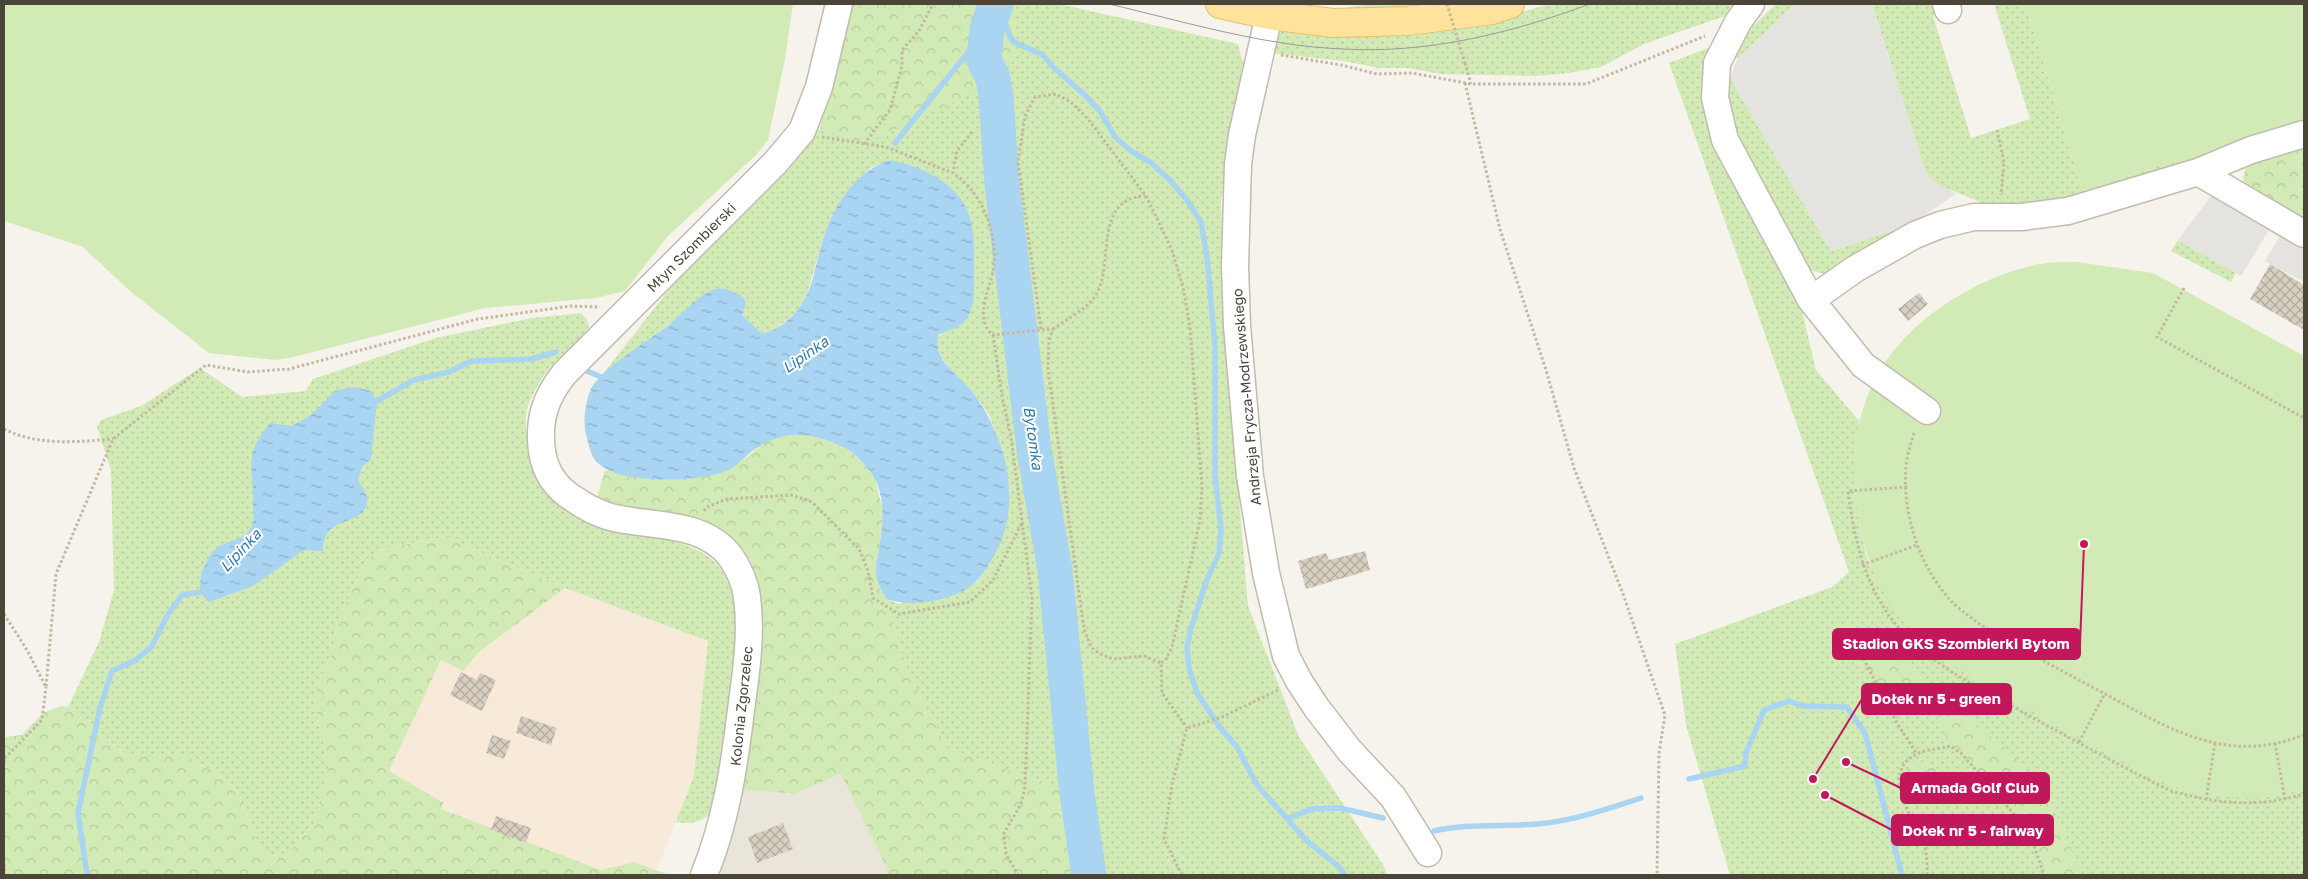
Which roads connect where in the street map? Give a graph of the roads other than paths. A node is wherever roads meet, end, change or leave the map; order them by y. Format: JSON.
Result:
{"nodes":[{"id":1,"x":839,"y":4,"type":"edge"},
{"id":2,"x":1220,"y":4,"type":"edge"},
{"id":3,"x":1510,"y":4,"type":"edge"},
{"id":4,"x":1751,"y":4,"type":"edge"},
{"id":5,"x":1269,"y":16,"type":"junction"},
{"id":6,"x":2304,"y":134,"type":"edge"},
{"id":7,"x":2198,"y":172,"type":"junction"},
{"id":8,"x":1940,"y":207,"type":"dead end"},
{"id":9,"x":1984,"y":217,"type":"junction"},
{"id":10,"x":2304,"y":234,"type":"edge"},
{"id":11,"x":1811,"y":300,"type":"junction"},
{"id":12,"x":1920,"y":422,"type":"road end"},
{"id":13,"x":552,"y":480,"type":"joint"},
{"id":14,"x":1428,"y":853,"type":"dead end"},
{"id":15,"x":704,"y":875,"type":"edge"}],
"edges":[{"from":1,"to":13,"type":"street","name":"Młyn Szombierski"},
{"from":2,"to":5,"type":"main road"},
{"from":3,"to":5,"type":"main road"},
{"from":4,"to":11,"type":"street"},
{"from":5,"to":14,"type":"street","name":"Andrzeja Frycza-Modrzewskiego"},
{"from":6,"to":7,"type":"street"},
{"from":7,"to":9,"type":"street"},
{"from":7,"to":10,"type":"street"},
{"from":8,"to":9,"type":"street"},
{"from":9,"to":11,"type":"street"},
{"from":11,"to":12,"type":"street"},
{"from":13,"to":15,"type":"street","name":"Kolonia Zgorzelec"}]}
